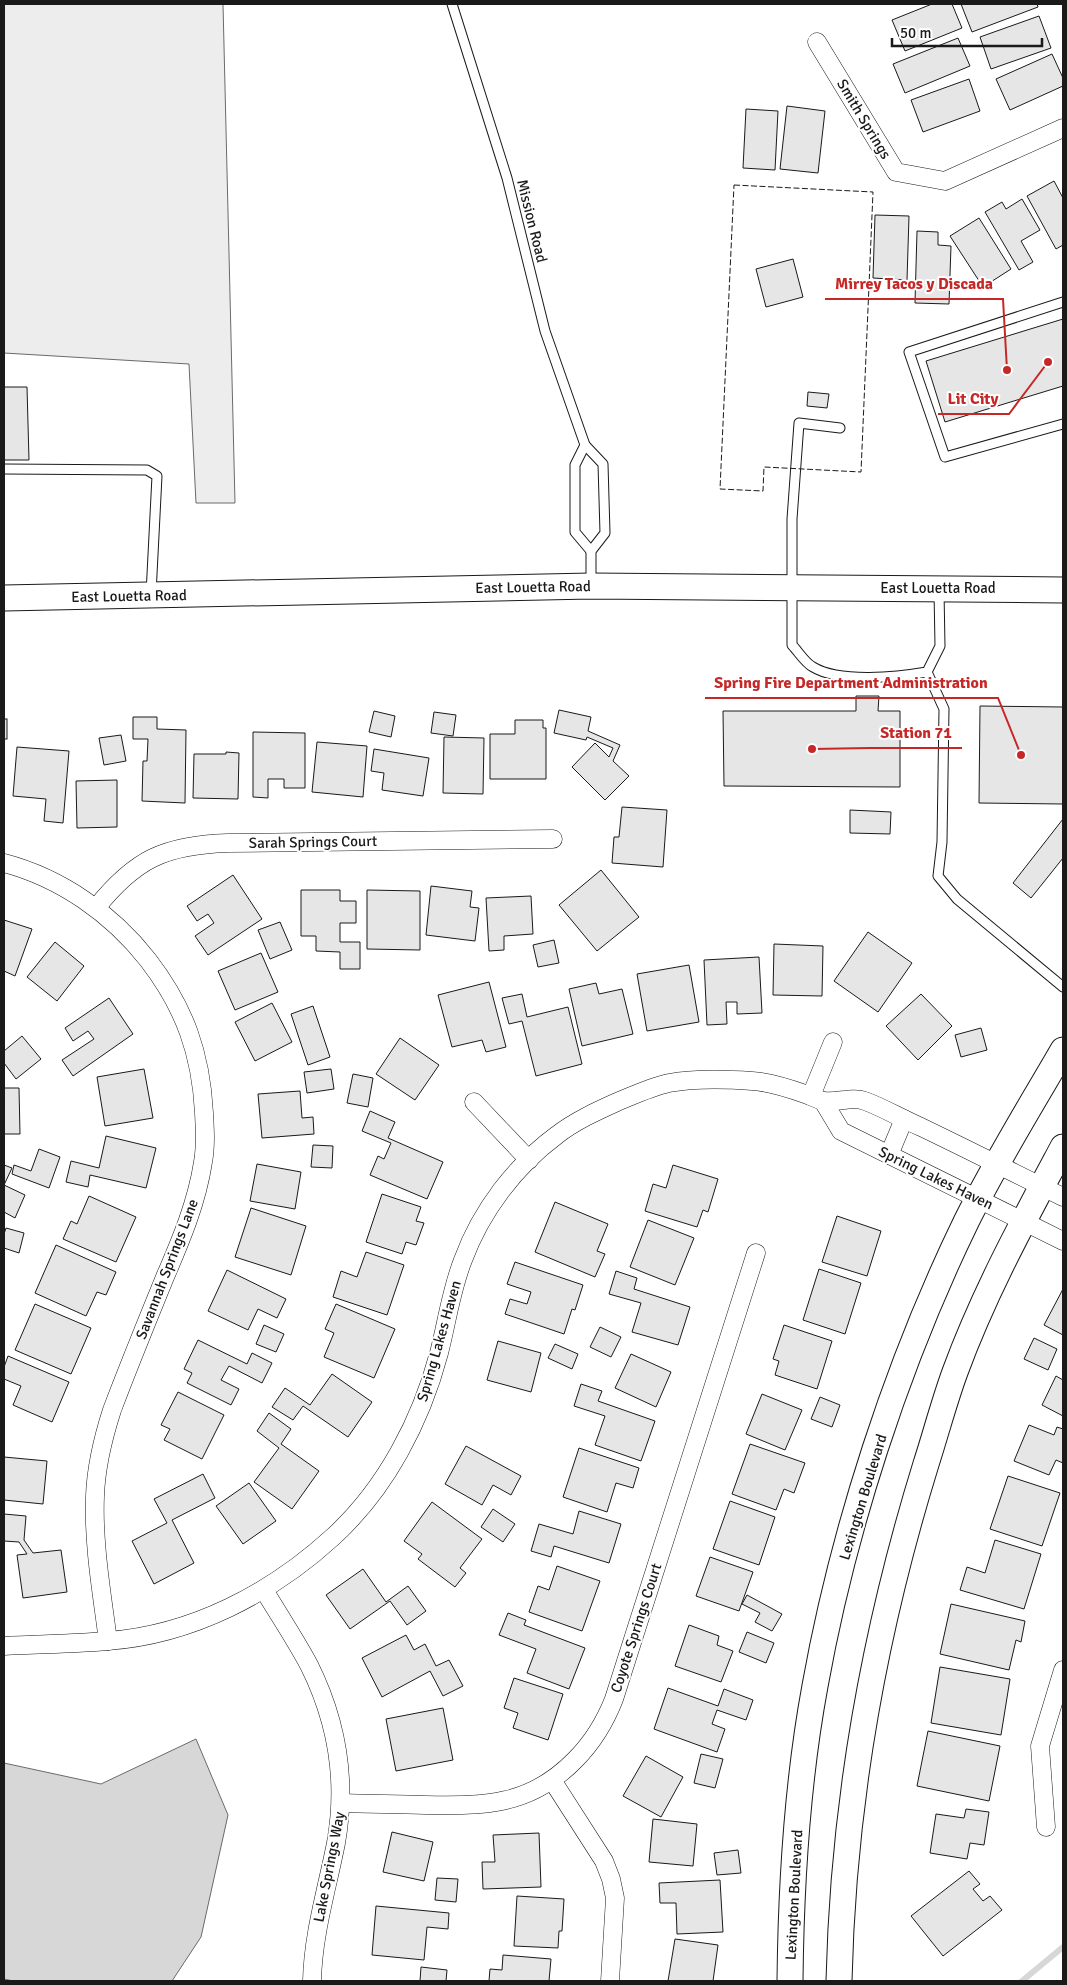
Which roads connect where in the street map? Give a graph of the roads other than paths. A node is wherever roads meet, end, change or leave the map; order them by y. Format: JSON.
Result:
{"nodes":[{"id":1,"x":452,"y":4,"type":"edge"},
{"id":2,"x":817,"y":42,"type":"dead end"},
{"id":3,"x":1063,"y":128,"type":"edge"},
{"id":4,"x":1063,"y":302,"type":"edge"},
{"id":5,"x":1063,"y":424,"type":"edge"},
{"id":6,"x":840,"y":428,"type":"dead end"},
{"id":7,"x":584,"y":445,"type":"junction"},
{"id":8,"x":4,"y":469,"type":"edge"},
{"id":9,"x":591,"y":551,"type":"junction"},
{"id":10,"x":591,"y":586,"type":"junction"},
{"id":11,"x":791,"y":587,"type":"junction"},
{"id":12,"x":939,"y":588,"type":"junction"},
{"id":13,"x":1063,"y":590,"type":"edge"},
{"id":14,"x":150,"y":595,"type":"junction"},
{"id":15,"x":4,"y":598,"type":"edge"},
{"id":16,"x":927,"y":672,"type":"junction"},
{"id":17,"x":552,"y":840,"type":"dead end"},
{"id":18,"x":4,"y":863,"type":"edge"},
{"id":19,"x":96,"y":908,"type":"junction"},
{"id":20,"x":1063,"y":987,"type":"edge"},
{"id":21,"x":832,"y":1042,"type":"dead end"},
{"id":22,"x":1063,"y":1050,"type":"edge"},
{"id":23,"x":817,"y":1098,"type":"junction"},
{"id":24,"x":474,"y":1102,"type":"dead end"},
{"id":25,"x":904,"y":1120,"type":"junction"},
{"id":26,"x":1063,"y":1146,"type":"edge"},
{"id":27,"x":889,"y":1155,"type":"junction"},
{"id":28,"x":529,"y":1160,"type":"junction"},
{"id":29,"x":998,"y":1164,"type":"junction"},
{"id":30,"x":1053,"y":1192,"type":"edge"},
{"id":31,"x":979,"y":1199,"type":"junction"},
{"id":32,"x":1024,"y":1221,"type":"junction"},
{"id":33,"x":1063,"y":1241,"type":"edge"},
{"id":34,"x":756,"y":1253,"type":"dead end"},
{"id":35,"x":264,"y":1590,"type":"junction"},
{"id":36,"x":108,"y":1641,"type":"junction"},
{"id":37,"x":4,"y":1646,"type":"edge"},
{"id":38,"x":1063,"y":1670,"type":"edge"},
{"id":39,"x":552,"y":1780,"type":"junction"},
{"id":40,"x":342,"y":1803,"type":"junction"},
{"id":41,"x":1046,"y":1827,"type":"dead end"},
{"id":42,"x":312,"y":1981,"type":"edge"},
{"id":43,"x":610,"y":1981,"type":"edge"},
{"id":44,"x":790,"y":1981,"type":"edge"},
{"id":45,"x":839,"y":1981,"type":"edge"}],
"edges":[{"from":1,"to":7,"type":"lane","name":"Mission Road"},
{"from":2,"to":3,"type":"street","name":"Smith Springs"},
{"from":4,"to":5,"type":"lane"},
{"from":6,"to":11,"type":"lane"},
{"from":7,"to":9,"type":"lane"},
{"from":7,"to":9,"type":"lane","name":"Mission Road"},
{"from":8,"to":14,"type":"lane"},
{"from":9,"to":10,"type":"lane"},
{"from":10,"to":11,"type":"main road","name":"East Louetta Road"},
{"from":10,"to":14,"type":"main road","name":"East Louetta Road"},
{"from":11,"to":12,"type":"main road","name":"East Louetta Road"},
{"from":11,"to":16,"type":"lane"},
{"from":12,"to":13,"type":"main road","name":"East Louetta Road"},
{"from":12,"to":16,"type":"lane"},
{"from":14,"to":15,"type":"main road","name":"East Louetta Road"},
{"from":16,"to":20,"type":"lane"},
{"from":17,"to":19,"type":"street","name":"Sarah Springs Court"},
{"from":18,"to":19,"type":"street","name":"Savannah Springs Lane"},
{"from":19,"to":36,"type":"street","name":"Savannah Springs Lane"},
{"from":21,"to":23,"type":"street"},
{"from":22,"to":29,"type":"main road","name":"Lexington Boulevard"},
{"from":23,"to":25,"type":"street","name":"Spring Lakes Haven"},
{"from":23,"to":27,"type":"street","name":"Spring Lakes Haven"},
{"from":23,"to":28,"type":"street","name":"Spring Lakes Haven"},
{"from":24,"to":28,"type":"street"},
{"from":25,"to":27,"type":"street"},
{"from":25,"to":29,"type":"street","name":"Spring Lakes Haven"},
{"from":26,"to":30,"type":"main road"},
{"from":27,"to":31,"type":"street","name":"Spring Lakes Haven"},
{"from":28,"to":35,"type":"street","name":"Spring Lakes Haven"},
{"from":29,"to":30,"type":"street","name":"Spring Lakes Haven"},
{"from":29,"to":31,"type":"main road","name":"Lexington Boulevard"},
{"from":30,"to":32,"type":"main road"},
{"from":31,"to":32,"type":"street","name":"Spring Lakes Haven"},
{"from":31,"to":44,"type":"main road","name":"Lexington Boulevard"},
{"from":32,"to":33,"type":"street","name":"Spring Lakes Haven"},
{"from":32,"to":45,"type":"main road"},
{"from":34,"to":39,"type":"street","name":"Coyote Springs Court"},
{"from":35,"to":36,"type":"street","name":"Spring Lakes Haven"},
{"from":35,"to":40,"type":"street","name":"Lake Springs Way"},
{"from":36,"to":37,"type":"street","name":"Spring Lakes Haven"},
{"from":38,"to":41,"type":"street"},
{"from":39,"to":40,"type":"street","name":"Coyote Springs Court"},
{"from":39,"to":43,"type":"street"},
{"from":40,"to":42,"type":"street","name":"Lake Springs Way"}]}
